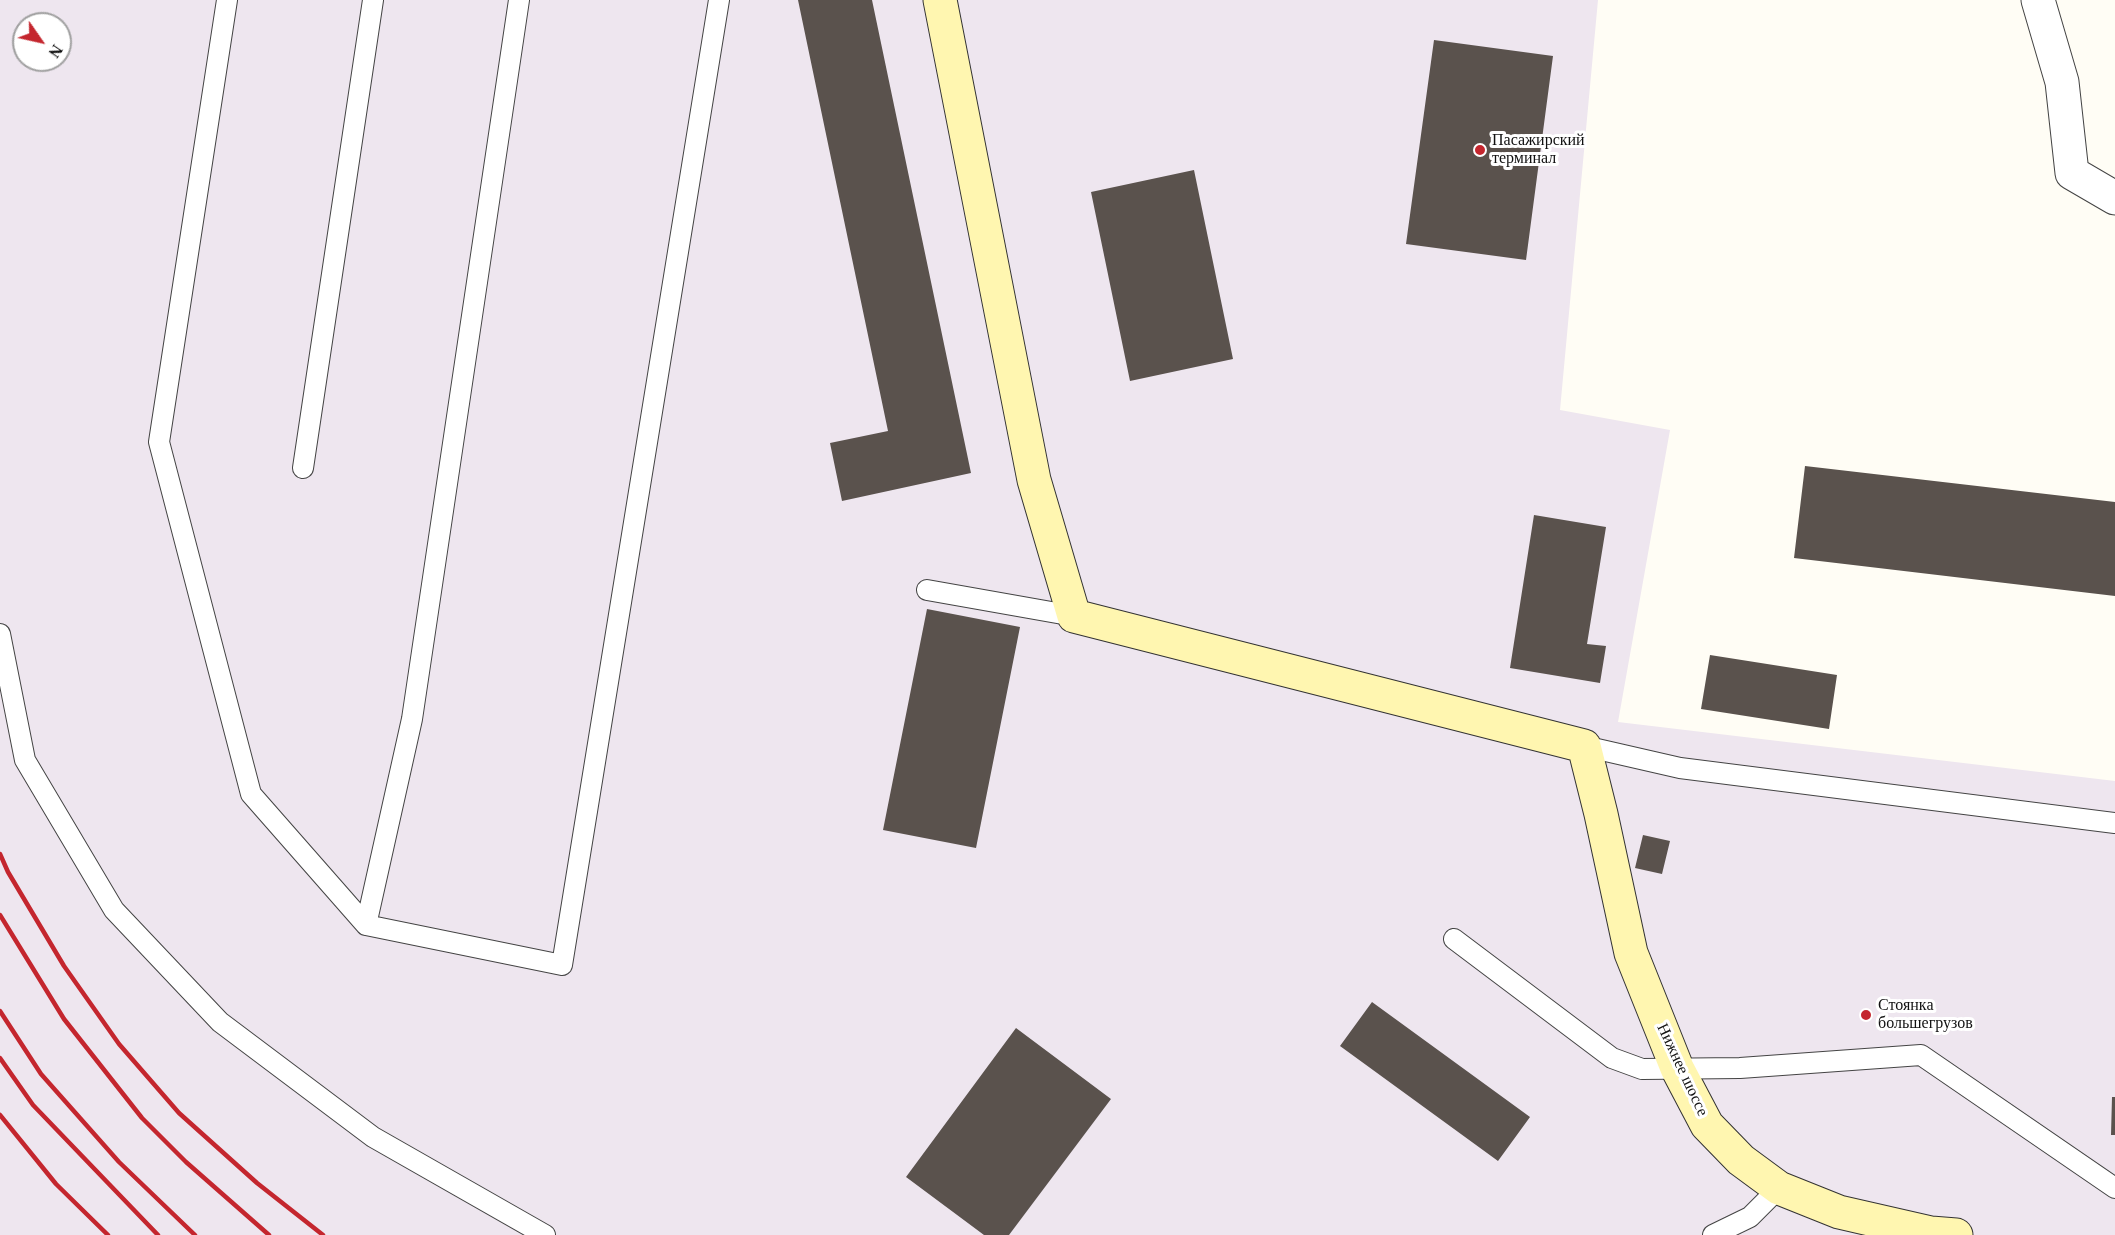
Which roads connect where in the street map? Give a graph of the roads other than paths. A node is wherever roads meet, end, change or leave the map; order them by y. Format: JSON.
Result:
{"nodes":[{"id":1,"x":227,"y":0,"type":"edge"},
{"id":2,"x":374,"y":0,"type":"edge"},
{"id":3,"x":519,"y":0,"type":"edge"},
{"id":4,"x":719,"y":0,"type":"edge"},
{"id":5,"x":940,"y":0,"type":"edge"},
{"id":6,"x":2037,"y":0,"type":"edge"},
{"id":7,"x":2115,"y":198,"type":"edge"},
{"id":8,"x":303,"y":468,"type":"dead end"},
{"id":9,"x":927,"y":590,"type":"dead end"},
{"id":10,"x":1074,"y":616,"type":"junction"},
{"id":11,"x":0,"y":634,"type":"edge"},
{"id":12,"x":1584,"y":746,"type":"junction"},
{"id":13,"x":2115,"y":823,"type":"edge"},
{"id":14,"x":366,"y":925,"type":"junction"},
{"id":15,"x":1454,"y":939,"type":"dead end"},
{"id":16,"x":1677,"y":1068,"type":"junction"},
{"id":17,"x":1779,"y":1188,"type":"junction"},
{"id":18,"x":2115,"y":1188,"type":"edge"},
{"id":19,"x":545,"y":1235,"type":"edge"},
{"id":20,"x":1713,"y":1235,"type":"edge"},
{"id":21,"x":1956,"y":1235,"type":"edge"}],
"edges":[{"from":1,"to":14,"type":"lane"},
{"from":2,"to":8,"type":"lane"},
{"from":3,"to":14,"type":"lane"},
{"from":4,"to":14,"type":"lane"},
{"from":5,"to":10,"type":"main road"},
{"from":6,"to":7,"type":"street"},
{"from":9,"to":10,"type":"lane"},
{"from":10,"to":12,"type":"main road"},
{"from":11,"to":19,"type":"lane"},
{"from":12,"to":13,"type":"lane"},
{"from":12,"to":16,"type":"main road","name":"Нижнее шоссе"},
{"from":15,"to":16,"type":"lane"},
{"from":16,"to":17,"type":"main road","name":"Нижнее шоссе"},
{"from":16,"to":18,"type":"lane"},
{"from":17,"to":20,"type":"lane"},
{"from":17,"to":21,"type":"main road","name":"Нижнее шоссе"}]}
